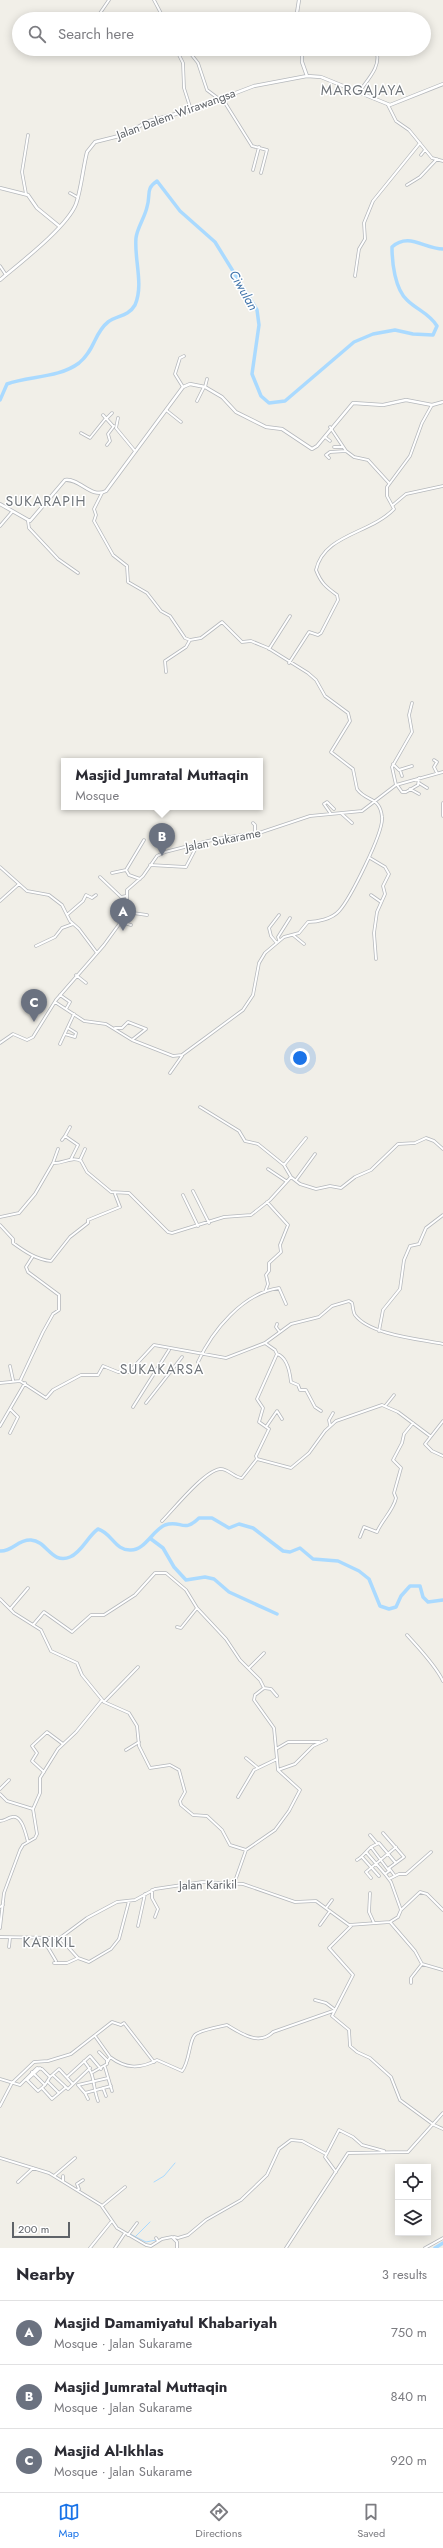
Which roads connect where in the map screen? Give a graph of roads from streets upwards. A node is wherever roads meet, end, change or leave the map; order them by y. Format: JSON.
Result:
{"nodes":[{"id":1,"x":110,"y":0,"type":"edge"},
{"id":2,"x":154,"y":0,"type":"edge"},
{"id":3,"x":299,"y":0,"type":"edge"},
{"id":4,"x":101,"y":12,"type":"edge"},
{"id":5,"x":160,"y":12,"type":"edge"},
{"id":6,"x":297,"y":12,"type":"edge"},
{"id":7,"x":180,"y":56,"type":"edge"},
{"id":8,"x":192,"y":56,"type":"edge"},
{"id":9,"x":302,"y":56,"type":"edge"},
{"id":10,"x":379,"y":56,"type":"edge"},
{"id":11,"x":307,"y":76,"type":"junction"},
{"id":12,"x":443,"y":84,"type":"edge"},
{"id":13,"x":359,"y":92,"type":"junction"},
{"id":14,"x":221,"y":99,"type":"junction"},
{"id":15,"x":388,"y":105,"type":"junction"},
{"id":16,"x":191,"y":110,"type":"junction"},
{"id":17,"x":28,"y":135,"type":"dead end"},
{"id":18,"x":420,"y":143,"type":"junction"},
{"id":19,"x":259,"y":147,"type":"junction"},
{"id":20,"x":425,"y":150,"type":"junction"},
{"id":21,"x":421,"y":155,"type":"dead end"},
{"id":22,"x":437,"y":159,"type":"junction"},
{"id":23,"x":443,"y":161,"type":"edge"},
{"id":24,"x":253,"y":170,"type":"dead end"},
{"id":25,"x":261,"y":173,"type":"dead end"},
{"id":26,"x":407,"y":186,"type":"dead end"},
{"id":27,"x":0,"y":188,"type":"edge"},
{"id":28,"x":70,"y":193,"type":"dead end"},
{"id":29,"x":26,"y":194,"type":"junction"},
{"id":30,"x":77,"y":197,"type":"junction"},
{"id":31,"x":59,"y":226,"type":"junction"},
{"id":32,"x":0,"y":266,"type":"edge"},
{"id":33,"x":6,"y":275,"type":"junction"},
{"id":34,"x":355,"y":276,"type":"dead end"},
{"id":35,"x":0,"y":280,"type":"edge"},
{"id":36,"x":184,"y":356,"type":"dead end"},
{"id":37,"x":207,"y":379,"type":"dead end"},
{"id":38,"x":183,"y":386,"type":"junction"},
{"id":39,"x":204,"y":387,"type":"junction"},
{"id":40,"x":197,"y":401,"type":"dead end"},
{"id":41,"x":443,"y":402,"type":"edge"},
{"id":42,"x":432,"y":405,"type":"junction"},
{"id":43,"x":166,"y":410,"type":"junction"},
{"id":44,"x":112,"y":413,"type":"dead end"},
{"id":45,"x":105,"y":417,"type":"junction"},
{"id":46,"x":118,"y":418,"type":"dead end"},
{"id":47,"x":181,"y":422,"type":"dead end"},
{"id":48,"x":115,"y":427,"type":"junction"},
{"id":49,"x":330,"y":428,"type":"junction"},
{"id":50,"x":81,"y":433,"type":"dead end"},
{"id":51,"x":324,"y":436,"type":"junction"},
{"id":52,"x":330,"y":441,"type":"dead end"},
{"id":53,"x":107,"y":445,"type":"dead end"},
{"id":54,"x":334,"y":447,"type":"dead end"},
{"id":55,"x":342,"y":447,"type":"junction"},
{"id":56,"x":135,"y":451,"type":"junction"},
{"id":57,"x":346,"y":451,"type":"junction"},
{"id":58,"x":329,"y":458,"type":"dead end"},
{"id":59,"x":389,"y":483,"type":"junction"},
{"id":60,"x":443,"y":486,"type":"edge"},
{"id":61,"x":102,"y":493,"type":"junction"},
{"id":62,"x":0,"y":504,"type":"edge"},
{"id":63,"x":394,"y":506,"type":"junction"},
{"id":64,"x":12,"y":512,"type":"junction"},
{"id":65,"x":28,"y":521,"type":"junction"},
{"id":66,"x":0,"y":526,"type":"edge"},
{"id":67,"x":78,"y":573,"type":"dead end"},
{"id":68,"x":290,"y":616,"type":"dead end"},
{"id":69,"x":190,"y":640,"type":"junction"},
{"id":70,"x":268,"y":648,"type":"junction"},
{"id":71,"x":290,"y":663,"type":"junction"},
{"id":72,"x":166,"y":672,"type":"dead end"},
{"id":73,"x":412,"y":703,"type":"dead end"},
{"id":74,"x":434,"y":760,"type":"dead end"},
{"id":75,"x":393,"y":764,"type":"junction"},
{"id":76,"x":412,"y":766,"type":"dead end"},
{"id":77,"x":400,"y":770,"type":"junction"},
{"id":78,"x":443,"y":772,"type":"edge"},
{"id":79,"x":437,"y":774,"type":"junction"},
{"id":80,"x":402,"y":776,"type":"dead end"},
{"id":81,"x":419,"y":778,"type":"junction"},
{"id":82,"x":419,"y":783,"type":"junction"},
{"id":83,"x":397,"y":785,"type":"junction"},
{"id":84,"x":427,"y":788,"type":"dead end"},
{"id":85,"x":410,"y":789,"type":"junction"},
{"id":86,"x":419,"y":794,"type":"dead end"},
{"id":87,"x":376,"y":801,"type":"junction"},
{"id":88,"x":443,"y":803,"type":"edge"},
{"id":89,"x":334,"y":809,"type":"dead end"},
{"id":90,"x":331,"y":814,"type":"junction"},
{"id":91,"x":342,"y":814,"type":"junction"},
{"id":92,"x":443,"y":816,"type":"edge"},
{"id":93,"x":253,"y":823,"type":"dead end"},
{"id":94,"x":352,"y":823,"type":"dead end"},
{"id":95,"x":255,"y":834,"type":"junction"},
{"id":96,"x":144,"y":840,"type":"dead end"},
{"id":97,"x":201,"y":843,"type":"junction"},
{"id":98,"x":370,"y":858,"type":"junction"},
{"id":99,"x":150,"y":865,"type":"junction"},
{"id":100,"x":0,"y":867,"type":"edge"},
{"id":101,"x":126,"y":870,"type":"junction"},
{"id":102,"x":112,"y":873,"type":"dead end"},
{"id":103,"x":100,"y":877,"type":"dead end"},
{"id":104,"x":140,"y":879,"type":"junction"},
{"id":105,"x":19,"y":884,"type":"junction"},
{"id":106,"x":96,"y":895,"type":"dead end"},
{"id":107,"x":126,"y":896,"type":"junction"},
{"id":108,"x":371,"y":896,"type":"dead end"},
{"id":109,"x":0,"y":901,"type":"edge"},
{"id":110,"x":380,"y":901,"type":"junction"},
{"id":111,"x":126,"y":912,"type":"junction"},
{"id":112,"x":68,"y":914,"type":"junction"},
{"id":113,"x":147,"y":915,"type":"dead end"},
{"id":114,"x":279,"y":915,"type":"dead end"},
{"id":115,"x":290,"y":918,"type":"dead end"},
{"id":116,"x":121,"y":922,"type":"junction"},
{"id":117,"x":73,"y":924,"type":"junction"},
{"id":118,"x":131,"y":925,"type":"dead end"},
{"id":119,"x":293,"y":935,"type":"junction"},
{"id":120,"x":279,"y":940,"type":"junction"},
{"id":121,"x":276,"y":942,"type":"junction"},
{"id":122,"x":304,"y":944,"type":"dead end"},
{"id":123,"x":36,"y":946,"type":"dead end"},
{"id":124,"x":97,"y":953,"type":"junction"},
{"id":125,"x":376,"y":959,"type":"dead end"},
{"id":126,"x":76,"y":975,"type":"junction"},
{"id":127,"x":86,"y":983,"type":"dead end"},
{"id":128,"x":60,"y":995,"type":"junction"},
{"id":129,"x":54,"y":1002,"type":"junction"},
{"id":130,"x":66,"y":1009,"type":"junction"},
{"id":131,"x":74,"y":1014,"type":"junction"},
{"id":132,"x":68,"y":1028,"type":"junction"},
{"id":133,"x":114,"y":1028,"type":"junction"},
{"id":134,"x":65,"y":1034,"type":"junction"},
{"id":135,"x":132,"y":1040,"type":"junction"},
{"id":136,"x":0,"y":1043,"type":"edge"},
{"id":137,"x":60,"y":1044,"type":"dead end"},
{"id":138,"x":182,"y":1055,"type":"junction"},
{"id":139,"x":170,"y":1073,"type":"dead end"},
{"id":140,"x":200,"y":1107,"type":"dead end"},
{"id":141,"x":70,"y":1127,"type":"dead end"},
{"id":142,"x":65,"y":1136,"type":"junction"},
{"id":143,"x":306,"y":1138,"type":"dead end"},
{"id":144,"x":62,"y":1140,"type":"dead end"},
{"id":145,"x":58,"y":1149,"type":"dead end"},
{"id":146,"x":85,"y":1149,"type":"dead end"},
{"id":147,"x":443,"y":1149,"type":"edge"},
{"id":148,"x":315,"y":1154,"type":"dead end"},
{"id":149,"x":71,"y":1159,"type":"junction"},
{"id":150,"x":80,"y":1160,"type":"junction"},
{"id":151,"x":53,"y":1163,"type":"junction"},
{"id":152,"x":284,"y":1165,"type":"junction"},
{"id":153,"x":268,"y":1169,"type":"dead end"},
{"id":154,"x":291,"y":1177,"type":"junction"},
{"id":155,"x":296,"y":1180,"type":"junction"},
{"id":156,"x":286,"y":1181,"type":"junction"},
{"id":157,"x":193,"y":1192,"type":"dead end"},
{"id":158,"x":115,"y":1194,"type":"junction"},
{"id":159,"x":183,"y":1195,"type":"dead end"},
{"id":160,"x":267,"y":1202,"type":"junction"},
{"id":161,"x":443,"y":1215,"type":"edge"},
{"id":162,"x":0,"y":1217,"type":"edge"},
{"id":163,"x":209,"y":1223,"type":"junction"},
{"id":164,"x":0,"y":1225,"type":"edge"},
{"id":165,"x":198,"y":1226,"type":"junction"},
{"id":166,"x":34,"y":1256,"type":"junction"},
{"id":167,"x":265,"y":1292,"type":"junction"},
{"id":168,"x":286,"y":1304,"type":"dead end"},
{"id":169,"x":277,"y":1324,"type":"dead end"},
{"id":170,"x":280,"y":1331,"type":"junction"},
{"id":171,"x":379,"y":1331,"type":"junction"},
{"id":172,"x":265,"y":1343,"type":"junction"},
{"id":173,"x":443,"y":1344,"type":"edge"},
{"id":174,"x":169,"y":1350,"type":"junction"},
{"id":175,"x":202,"y":1352,"type":"junction"},
{"id":176,"x":277,"y":1354,"type":"junction"},
{"id":177,"x":182,"y":1357,"type":"dead end"},
{"id":178,"x":198,"y":1362,"type":"dead end"},
{"id":179,"x":10,"y":1366,"type":"dead end"},
{"id":180,"x":13,"y":1380,"type":"junction"},
{"id":181,"x":20,"y":1381,"type":"junction"},
{"id":182,"x":0,"y":1383,"type":"edge"},
{"id":183,"x":25,"y":1383,"type":"junction"},
{"id":184,"x":394,"y":1396,"type":"dead end"},
{"id":185,"x":146,"y":1403,"type":"dead end"},
{"id":186,"x":386,"y":1405,"type":"junction"},
{"id":187,"x":132,"y":1407,"type":"dead end"},
{"id":188,"x":10,"y":1409,"type":"junction"},
{"id":189,"x":321,"y":1411,"type":"dead end"},
{"id":190,"x":332,"y":1413,"type":"dead end"},
{"id":191,"x":282,"y":1419,"type":"dead end"},
{"id":192,"x":443,"y":1421,"type":"edge"},
{"id":193,"x":413,"y":1423,"type":"junction"},
{"id":194,"x":330,"y":1425,"type":"junction"},
{"id":195,"x":0,"y":1426,"type":"edge"},
{"id":196,"x":266,"y":1427,"type":"junction"},
{"id":197,"x":10,"y":1433,"type":"dead end"},
{"id":198,"x":430,"y":1436,"type":"junction"},
{"id":199,"x":443,"y":1456,"type":"edge"},
{"id":200,"x":257,"y":1459,"type":"junction"},
{"id":201,"x":162,"y":1521,"type":"dead end"},
{"id":202,"x":360,"y":1537,"type":"dead end"},
{"id":203,"x":28,"y":1588,"type":"dead end"},
{"id":204,"x":0,"y":1599,"type":"edge"},
{"id":205,"x":11,"y":1608,"type":"junction"},
{"id":206,"x":197,"y":1608,"type":"junction"},
{"id":207,"x":33,"y":1625,"type":"junction"},
{"id":208,"x":177,"y":1627,"type":"dead end"},
{"id":209,"x":407,"y":1635,"type":"dead end"},
{"id":210,"x":264,"y":1653,"type":"dead end"},
{"id":211,"x":138,"y":1667,"type":"dead end"},
{"id":212,"x":249,"y":1668,"type":"junction"},
{"id":213,"x":443,"y":1681,"type":"edge"},
{"id":214,"x":264,"y":1688,"type":"junction"},
{"id":215,"x":277,"y":1696,"type":"dead end"},
{"id":216,"x":103,"y":1701,"type":"junction"},
{"id":217,"x":326,"y":1740,"type":"dead end"},
{"id":218,"x":138,"y":1742,"type":"junction"},
{"id":219,"x":322,"y":1742,"type":"junction"},
{"id":220,"x":63,"y":1744,"type":"junction"},
{"id":221,"x":276,"y":1749,"type":"junction"},
{"id":222,"x":126,"y":1750,"type":"dead end"},
{"id":223,"x":246,"y":1758,"type":"dead end"},
{"id":224,"x":277,"y":1759,"type":"junction"},
{"id":225,"x":258,"y":1768,"type":"junction"},
{"id":226,"x":278,"y":1770,"type":"junction"},
{"id":227,"x":44,"y":1772,"type":"junction"},
{"id":228,"x":9,"y":1780,"type":"dead end"},
{"id":229,"x":0,"y":1789,"type":"edge"},
{"id":230,"x":0,"y":1794,"type":"edge"},
{"id":231,"x":238,"y":1797,"type":"dead end"},
{"id":232,"x":33,"y":1809,"type":"junction"},
{"id":233,"x":0,"y":1821,"type":"edge"},
{"id":234,"x":383,"y":1832,"type":"dead end"},
{"id":235,"x":370,"y":1835,"type":"dead end"},
{"id":236,"x":28,"y":1842,"type":"junction"},
{"id":237,"x":377,"y":1843,"type":"junction"},
{"id":238,"x":371,"y":1847,"type":"junction"},
{"id":239,"x":396,"y":1847,"type":"junction"},
{"id":240,"x":246,"y":1850,"type":"junction"},
{"id":241,"x":366,"y":1852,"type":"junction"},
{"id":242,"x":431,"y":1852,"type":"dead end"},
{"id":243,"x":386,"y":1854,"type":"junction"},
{"id":244,"x":362,"y":1857,"type":"junction"},
{"id":245,"x":382,"y":1858,"type":"junction"},
{"id":246,"x":357,"y":1860,"type":"dead end"},
{"id":247,"x":395,"y":1862,"type":"junction"},
{"id":248,"x":375,"y":1863,"type":"junction"},
{"id":249,"x":371,"y":1866,"type":"junction"},
{"id":250,"x":389,"y":1868,"type":"junction"},
{"id":251,"x":385,"y":1874,"type":"junction"},
{"id":252,"x":379,"y":1876,"type":"dead end"},
{"id":253,"x":395,"y":1876,"type":"junction"},
{"id":254,"x":371,"y":1878,"type":"dead end"},
{"id":255,"x":389,"y":1879,"type":"junction"},
{"id":256,"x":234,"y":1884,"type":"junction"},
{"id":257,"x":152,"y":1890,"type":"junction"},
{"id":258,"x":370,"y":1893,"type":"dead end"},
{"id":259,"x":145,"y":1894,"type":"junction"},
{"id":260,"x":332,"y":1900,"type":"dead end"},
{"id":261,"x":129,"y":1901,"type":"junction"},
{"id":262,"x":3,"y":1905,"type":"junction"},
{"id":263,"x":0,"y":1907,"type":"edge"},
{"id":264,"x":328,"y":1907,"type":"junction"},
{"id":265,"x":401,"y":1910,"type":"junction"},
{"id":266,"x":443,"y":1910,"type":"edge"},
{"id":267,"x":330,"y":1911,"type":"junction"},
{"id":268,"x":155,"y":1917,"type":"dead end"},
{"id":269,"x":390,"y":1922,"type":"junction"},
{"id":270,"x":374,"y":1923,"type":"junction"},
{"id":271,"x":320,"y":1924,"type":"dead end"},
{"id":272,"x":138,"y":1926,"type":"dead end"},
{"id":273,"x":351,"y":1926,"type":"junction"},
{"id":274,"x":0,"y":1928,"type":"edge"},
{"id":275,"x":0,"y":1937,"type":"edge"},
{"id":276,"x":10,"y":1938,"type":"junction"},
{"id":277,"x":60,"y":1938,"type":"junction"},
{"id":278,"x":43,"y":1939,"type":"junction"},
{"id":279,"x":9,"y":1947,"type":"dead end"},
{"id":280,"x":78,"y":1958,"type":"junction"},
{"id":281,"x":422,"y":1964,"type":"junction"},
{"id":282,"x":443,"y":1970,"type":"edge"},
{"id":283,"x":411,"y":1983,"type":"dead end"},
{"id":284,"x":315,"y":2000,"type":"dead end"},
{"id":285,"x":334,"y":2010,"type":"junction"},
{"id":286,"x":95,"y":2036,"type":"junction"},
{"id":287,"x":98,"y":2052,"type":"dead end"},
{"id":288,"x":110,"y":2057,"type":"junction"},
{"id":289,"x":84,"y":2061,"type":"junction"},
{"id":290,"x":108,"y":2062,"type":"junction"},
{"id":291,"x":154,"y":2062,"type":"junction"},
{"id":292,"x":105,"y":2067,"type":"junction"},
{"id":293,"x":90,"y":2068,"type":"junction"},
{"id":294,"x":101,"y":2069,"type":"junction"},
{"id":295,"x":93,"y":2072,"type":"junction"},
{"id":296,"x":33,"y":2073,"type":"junction"},
{"id":297,"x":51,"y":2076,"type":"junction"},
{"id":298,"x":67,"y":2077,"type":"junction"},
{"id":299,"x":108,"y":2078,"type":"junction"},
{"id":300,"x":0,"y":2079,"type":"edge"},
{"id":301,"x":27,"y":2080,"type":"junction"},
{"id":302,"x":94,"y":2081,"type":"junction"},
{"id":303,"x":48,"y":2082,"type":"junction"},
{"id":304,"x":12,"y":2083,"type":"junction"},
{"id":305,"x":74,"y":2083,"type":"junction"},
{"id":306,"x":45,"y":2085,"type":"junction"},
{"id":307,"x":78,"y":2085,"type":"junction"},
{"id":308,"x":111,"y":2086,"type":"junction"},
{"id":309,"x":42,"y":2088,"type":"junction"},
{"id":310,"x":65,"y":2088,"type":"junction"},
{"id":311,"x":103,"y":2088,"type":"junction"},
{"id":312,"x":94,"y":2090,"type":"junction"},
{"id":313,"x":112,"y":2091,"type":"dead end"},
{"id":314,"x":59,"y":2093,"type":"junction"},
{"id":315,"x":86,"y":2093,"type":"junction"},
{"id":316,"x":106,"y":2096,"type":"dead end"},
{"id":317,"x":88,"y":2099,"type":"dead end"},
{"id":318,"x":98,"y":2101,"type":"dead end"},
{"id":319,"x":0,"y":2106,"type":"edge"},
{"id":320,"x":443,"y":2113,"type":"edge"},
{"id":321,"x":433,"y":2125,"type":"junction"},
{"id":322,"x":443,"y":2129,"type":"edge"},
{"id":323,"x":387,"y":2152,"type":"junction"},
{"id":324,"x":326,"y":2154,"type":"junction"},
{"id":325,"x":0,"y":2158,"type":"edge"},
{"id":326,"x":75,"y":2158,"type":"dead end"},
{"id":327,"x":33,"y":2168,"type":"junction"},
{"id":328,"x":336,"y":2172,"type":"junction"},
{"id":329,"x":54,"y":2176,"type":"junction"},
{"id":330,"x":63,"y":2176,"type":"dead end"},
{"id":331,"x":83,"y":2180,"type":"dead end"},
{"id":332,"x":63,"y":2181,"type":"junction"},
{"id":333,"x":18,"y":2182,"type":"dead end"},
{"id":334,"x":125,"y":2187,"type":"dead end"},
{"id":335,"x":118,"y":2189,"type":"dead end"},
{"id":336,"x":77,"y":2190,"type":"junction"},
{"id":337,"x":120,"y":2192,"type":"junction"},
{"id":338,"x":102,"y":2206,"type":"junction"},
{"id":339,"x":111,"y":2222,"type":"junction"},
{"id":340,"x":137,"y":2223,"type":"dead end"},
{"id":341,"x":125,"y":2234,"type":"junction"},
{"id":342,"x":128,"y":2235,"type":"junction"},
{"id":343,"x":172,"y":2237,"type":"junction"},
{"id":344,"x":156,"y":2238,"type":"dead end"},
{"id":345,"x":443,"y":2238,"type":"edge"},
{"id":346,"x":158,"y":2241,"type":"junction"},
{"id":347,"x":90,"y":2248,"type":"edge"},
{"id":348,"x":114,"y":2248,"type":"edge"},
{"id":349,"x":177,"y":2248,"type":"edge"},
{"id":350,"x":286,"y":2248,"type":"edge"},
{"id":351,"x":425,"y":2248,"type":"edge"}],
"edges":[{"from":1,"to":4,"type":"street"},
{"from":2,"to":5,"type":"street"},
{"from":3,"to":6,"type":"street"},
{"from":7,"to":16,"type":"street"},
{"from":8,"to":14,"type":"street"},
{"from":9,"to":11,"type":"street"},
{"from":10,"to":13,"type":"street"},
{"from":11,"to":13,"type":"street","name":"Jalan Dalem Wirawangsa"},
{"from":11,"to":14,"type":"street","name":"Jalan Dalem Wirawangsa"},
{"from":12,"to":15,"type":"street"},
{"from":13,"to":15,"type":"street","name":"Jalan Dalem Wirawangsa"},
{"from":14,"to":16,"type":"street","name":"Jalan Dalem Wirawangsa"},
{"from":14,"to":19,"type":"street"},
{"from":15,"to":18,"type":"street"},
{"from":16,"to":30,"type":"street","name":"Jalan Dalem Wirawangsa"},
{"from":17,"to":29,"type":"street"},
{"from":18,"to":20,"type":"street"},
{"from":18,"to":34,"type":"street"},
{"from":19,"to":24,"type":"street"},
{"from":19,"to":25,"type":"street"},
{"from":20,"to":21,"type":"street"},
{"from":20,"to":22,"type":"street"},
{"from":22,"to":23,"type":"street"},
{"from":22,"to":26,"type":"street"},
{"from":27,"to":29,"type":"street"},
{"from":28,"to":30,"type":"street"},
{"from":29,"to":31,"type":"street"},
{"from":30,"to":31,"type":"street","name":"Jalan Dalem Wirawangsa"},
{"from":31,"to":33,"type":"street","name":"Jalan Dalem Wirawangsa"},
{"from":32,"to":33,"type":"street"},
{"from":33,"to":35,"type":"street","name":"Jalan Dalem Wirawangsa"},
{"from":36,"to":38,"type":"street"},
{"from":37,"to":39,"type":"street"},
{"from":38,"to":39,"type":"street"},
{"from":38,"to":43,"type":"street"},
{"from":39,"to":40,"type":"street"},
{"from":39,"to":51,"type":"street"},
{"from":41,"to":42,"type":"street"},
{"from":42,"to":49,"type":"street"},
{"from":42,"to":59,"type":"street"},
{"from":43,"to":47,"type":"street"},
{"from":43,"to":56,"type":"street"},
{"from":44,"to":45,"type":"street"},
{"from":45,"to":48,"type":"street"},
{"from":45,"to":50,"type":"street"},
{"from":46,"to":48,"type":"street"},
{"from":48,"to":53,"type":"street"},
{"from":48,"to":56,"type":"street"},
{"from":49,"to":51,"type":"street"},
{"from":49,"to":55,"type":"street"},
{"from":51,"to":52,"type":"street"},
{"from":54,"to":55,"type":"street"},
{"from":55,"to":57,"type":"street"},
{"from":56,"to":61,"type":"street"},
{"from":57,"to":58,"type":"street"},
{"from":57,"to":59,"type":"street"},
{"from":59,"to":63,"type":"street"},
{"from":60,"to":63,"type":"street"},
{"from":61,"to":65,"type":"street"},
{"from":61,"to":69,"type":"street"},
{"from":62,"to":64,"type":"street"},
{"from":63,"to":71,"type":"street"},
{"from":64,"to":65,"type":"street"},
{"from":64,"to":66,"type":"street"},
{"from":65,"to":67,"type":"street"},
{"from":68,"to":70,"type":"street"},
{"from":69,"to":70,"type":"street"},
{"from":69,"to":72,"type":"street"},
{"from":70,"to":71,"type":"street"},
{"from":71,"to":87,"type":"street"},
{"from":73,"to":75,"type":"street"},
{"from":74,"to":79,"type":"street"},
{"from":75,"to":77,"type":"street"},
{"from":75,"to":83,"type":"street"},
{"from":76,"to":77,"type":"street"},
{"from":77,"to":80,"type":"street"},
{"from":78,"to":79,"type":"street","name":"Jalan Sukarame"},
{"from":79,"to":81,"type":"street","name":"Jalan Sukarame"},
{"from":81,"to":82,"type":"street"},
{"from":81,"to":83,"type":"street","name":"Jalan Sukarame"},
{"from":82,"to":84,"type":"street"},
{"from":82,"to":85,"type":"street"},
{"from":83,"to":85,"type":"street"},
{"from":83,"to":87,"type":"street","name":"Jalan Sukarame"},
{"from":85,"to":86,"type":"street"},
{"from":87,"to":91,"type":"street","name":"Jalan Sukarame"},
{"from":87,"to":98,"type":"street"},
{"from":88,"to":92,"type":"street"},
{"from":89,"to":90,"type":"street"},
{"from":90,"to":91,"type":"street","name":"Jalan Sukarame"},
{"from":90,"to":95,"type":"street","name":"Jalan Sukarame"},
{"from":91,"to":94,"type":"street"},
{"from":93,"to":95,"type":"street"},
{"from":95,"to":97,"type":"street","name":"Jalan Sukarame"},
{"from":96,"to":101,"type":"street"},
{"from":97,"to":99,"type":"street","name":"Jalan Sukarame"},
{"from":97,"to":99,"type":"street"},
{"from":98,"to":110,"type":"street"},
{"from":98,"to":119,"type":"street"},
{"from":99,"to":104,"type":"street","name":"Jalan Sukarame"},
{"from":100,"to":105,"type":"street"},
{"from":101,"to":102,"type":"street"},
{"from":101,"to":104,"type":"street"},
{"from":103,"to":107,"type":"street"},
{"from":104,"to":107,"type":"street","name":"Jalan Sukarame"},
{"from":105,"to":109,"type":"street"},
{"from":105,"to":112,"type":"street"},
{"from":106,"to":112,"type":"street"},
{"from":107,"to":111,"type":"street"},
{"from":108,"to":110,"type":"street"},
{"from":110,"to":125,"type":"street"},
{"from":111,"to":113,"type":"street"},
{"from":111,"to":116,"type":"street"},
{"from":112,"to":117,"type":"street"},
{"from":114,"to":121,"type":"street"},
{"from":115,"to":120,"type":"street"},
{"from":116,"to":118,"type":"street"},
{"from":116,"to":124,"type":"street"},
{"from":117,"to":123,"type":"street"},
{"from":117,"to":124,"type":"street"},
{"from":119,"to":120,"type":"street"},
{"from":119,"to":122,"type":"street"},
{"from":120,"to":121,"type":"street"},
{"from":121,"to":138,"type":"street"},
{"from":124,"to":126,"type":"street"},
{"from":126,"to":127,"type":"street"},
{"from":126,"to":128,"type":"street"},
{"from":128,"to":129,"type":"street"},
{"from":128,"to":130,"type":"street"},
{"from":129,"to":130,"type":"street"},
{"from":129,"to":136,"type":"street"},
{"from":130,"to":131,"type":"street"},
{"from":131,"to":132,"type":"street"},
{"from":131,"to":133,"type":"street"},
{"from":132,"to":134,"type":"street"},
{"from":132,"to":134,"type":"street"},
{"from":133,"to":135,"type":"street"},
{"from":133,"to":135,"type":"street"},
{"from":134,"to":137,"type":"street"},
{"from":135,"to":138,"type":"street"},
{"from":138,"to":139,"type":"street"},
{"from":140,"to":152,"type":"street"},
{"from":141,"to":142,"type":"street"},
{"from":142,"to":144,"type":"street"},
{"from":142,"to":149,"type":"street"},
{"from":143,"to":152,"type":"street"},
{"from":145,"to":151,"type":"street"},
{"from":146,"to":150,"type":"street"},
{"from":147,"to":155,"type":"street"},
{"from":148,"to":155,"type":"street"},
{"from":149,"to":150,"type":"street"},
{"from":149,"to":151,"type":"street"},
{"from":150,"to":158,"type":"street"},
{"from":151,"to":162,"type":"street"},
{"from":152,"to":154,"type":"street"},
{"from":153,"to":156,"type":"street"},
{"from":154,"to":155,"type":"street"},
{"from":154,"to":156,"type":"street"},
{"from":156,"to":160,"type":"street"},
{"from":157,"to":163,"type":"street"},
{"from":158,"to":165,"type":"street"},
{"from":158,"to":166,"type":"street"},
{"from":159,"to":165,"type":"street"},
{"from":160,"to":163,"type":"street"},
{"from":160,"to":167,"type":"street"},
{"from":161,"to":171,"type":"street"},
{"from":163,"to":165,"type":"street"},
{"from":164,"to":166,"type":"street"},
{"from":166,"to":181,"type":"street"},
{"from":167,"to":168,"type":"street"},
{"from":167,"to":175,"type":"street"},
{"from":169,"to":170,"type":"street"},
{"from":170,"to":171,"type":"street"},
{"from":170,"to":172,"type":"street"},
{"from":171,"to":173,"type":"street"},
{"from":172,"to":175,"type":"street"},
{"from":172,"to":176,"type":"street"},
{"from":174,"to":175,"type":"street"},
{"from":174,"to":183,"type":"street"},
{"from":174,"to":187,"type":"street"},
{"from":175,"to":178,"type":"street"},
{"from":176,"to":189,"type":"street"},
{"from":176,"to":196,"type":"street"},
{"from":177,"to":185,"type":"street"},
{"from":179,"to":180,"type":"street"},
{"from":180,"to":181,"type":"street"},
{"from":180,"to":182,"type":"street"},
{"from":181,"to":183,"type":"street"},
{"from":183,"to":188,"type":"street"},
{"from":184,"to":186,"type":"street"},
{"from":186,"to":193,"type":"street"},
{"from":186,"to":194,"type":"street"},
{"from":188,"to":195,"type":"street"},
{"from":188,"to":197,"type":"street"},
{"from":190,"to":194,"type":"street"},
{"from":191,"to":196,"type":"street"},
{"from":192,"to":198,"type":"street"},
{"from":193,"to":198,"type":"street"},
{"from":193,"to":202,"type":"street"},
{"from":194,"to":200,"type":"street"},
{"from":196,"to":200,"type":"street"},
{"from":198,"to":199,"type":"street"},
{"from":200,"to":201,"type":"street"},
{"from":203,"to":205,"type":"street"},
{"from":204,"to":205,"type":"street"},
{"from":205,"to":207,"type":"street"},
{"from":206,"to":207,"type":"street"},
{"from":206,"to":208,"type":"street"},
{"from":206,"to":212,"type":"street"},
{"from":207,"to":216,"type":"street"},
{"from":209,"to":213,"type":"street"},
{"from":210,"to":212,"type":"street"},
{"from":211,"to":216,"type":"street"},
{"from":212,"to":214,"type":"street"},
{"from":214,"to":215,"type":"street"},
{"from":214,"to":221,"type":"street"},
{"from":216,"to":218,"type":"street"},
{"from":216,"to":220,"type":"street"},
{"from":217,"to":219,"type":"street"},
{"from":218,"to":222,"type":"street"},
{"from":218,"to":240,"type":"street"},
{"from":219,"to":221,"type":"street"},
{"from":219,"to":226,"type":"street"},
{"from":220,"to":227,"type":"street"},
{"from":220,"to":227,"type":"street"},
{"from":221,"to":224,"type":"street"},
{"from":223,"to":225,"type":"street"},
{"from":224,"to":225,"type":"street"},
{"from":224,"to":226,"type":"street"},
{"from":225,"to":231,"type":"street"},
{"from":226,"to":240,"type":"street"},
{"from":227,"to":232,"type":"street"},
{"from":228,"to":229,"type":"street"},
{"from":230,"to":232,"type":"street"},
{"from":232,"to":236,"type":"street"},
{"from":233,"to":236,"type":"street"},
{"from":234,"to":239,"type":"street"},
{"from":235,"to":237,"type":"street"},
{"from":236,"to":262,"type":"street"},
{"from":237,"to":238,"type":"street"},
{"from":237,"to":243,"type":"street"},
{"from":238,"to":241,"type":"street"},
{"from":238,"to":245,"type":"street"},
{"from":239,"to":243,"type":"street"},
{"from":239,"to":247,"type":"street"},
{"from":240,"to":256,"type":"street"},
{"from":241,"to":244,"type":"street"},
{"from":241,"to":248,"type":"street"},
{"from":242,"to":253,"type":"street"},
{"from":243,"to":245,"type":"street"},
{"from":243,"to":247,"type":"street"},
{"from":244,"to":246,"type":"street"},
{"from":244,"to":249,"type":"street"},
{"from":245,"to":248,"type":"street"},
{"from":245,"to":250,"type":"street"},
{"from":247,"to":250,"type":"street"},
{"from":248,"to":249,"type":"street"},
{"from":248,"to":251,"type":"street"},
{"from":249,"to":252,"type":"street"},
{"from":249,"to":254,"type":"street"},
{"from":250,"to":251,"type":"street"},
{"from":250,"to":253,"type":"street"},
{"from":251,"to":255,"type":"street"},
{"from":253,"to":255,"type":"street"},
{"from":255,"to":265,"type":"street"},
{"from":256,"to":257,"type":"street","name":"Jalan Karikil"},
{"from":256,"to":264,"type":"street","name":"Jalan Karikil"},
{"from":257,"to":259,"type":"street","name":"Jalan Karikil"},
{"from":257,"to":268,"type":"street"},
{"from":258,"to":270,"type":"street"},
{"from":259,"to":261,"type":"street","name":"Jalan Karikil"},
{"from":259,"to":272,"type":"street"},
{"from":260,"to":264,"type":"street"},
{"from":261,"to":277,"type":"street","name":"Jalan Karikil"},
{"from":261,"to":280,"type":"street"},
{"from":262,"to":263,"type":"street"},
{"from":262,"to":274,"type":"street"},
{"from":264,"to":267,"type":"street","name":"Jalan Karikil"},
{"from":265,"to":266,"type":"street"},
{"from":265,"to":269,"type":"street"},
{"from":267,"to":271,"type":"street"},
{"from":267,"to":273,"type":"street","name":"Jalan Karikil"},
{"from":269,"to":270,"type":"street"},
{"from":269,"to":281,"type":"street"},
{"from":270,"to":273,"type":"street"},
{"from":273,"to":285,"type":"street"},
{"from":275,"to":276,"type":"street"},
{"from":276,"to":278,"type":"street"},
{"from":276,"to":279,"type":"street"},
{"from":277,"to":278,"type":"street"},
{"from":277,"to":280,"type":"street"},
{"from":278,"to":280,"type":"street"},
{"from":281,"to":282,"type":"street"},
{"from":281,"to":283,"type":"street"},
{"from":284,"to":285,"type":"street"},
{"from":285,"to":291,"type":"street"},
{"from":285,"to":321,"type":"street"},
{"from":286,"to":288,"type":"street"},
{"from":286,"to":291,"type":"street"},
{"from":286,"to":304,"type":"street"},
{"from":287,"to":290,"type":"street"},
{"from":288,"to":290,"type":"street"},
{"from":288,"to":291,"type":"street"},
{"from":289,"to":293,"type":"street"},
{"from":289,"to":294,"type":"street"},
{"from":289,"to":298,"type":"street"},
{"from":290,"to":292,"type":"street"},
{"from":292,"to":294,"type":"street"},
{"from":292,"to":299,"type":"street"},
{"from":293,"to":295,"type":"street"},
{"from":293,"to":305,"type":"street"},
{"from":294,"to":295,"type":"street"},
{"from":295,"to":302,"type":"street"},
{"from":296,"to":297,"type":"street"},
{"from":296,"to":301,"type":"street"},
{"from":296,"to":306,"type":"street"},
{"from":297,"to":298,"type":"street"},
{"from":297,"to":303,"type":"street"},
{"from":297,"to":310,"type":"street"},
{"from":298,"to":305,"type":"street"},
{"from":299,"to":302,"type":"street"},
{"from":299,"to":308,"type":"street"},
{"from":300,"to":304,"type":"street"},
{"from":301,"to":304,"type":"street"},
{"from":301,"to":309,"type":"street"},
{"from":302,"to":307,"type":"street"},
{"from":302,"to":312,"type":"street"},
{"from":303,"to":306,"type":"street"},
{"from":303,"to":314,"type":"street"},
{"from":304,"to":319,"type":"street"},
{"from":305,"to":307,"type":"street"},
{"from":305,"to":310,"type":"street"},
{"from":306,"to":309,"type":"street"},
{"from":307,"to":315,"type":"street"},
{"from":308,"to":311,"type":"street"},
{"from":308,"to":313,"type":"street"},
{"from":309,"to":314,"type":"street"},
{"from":310,"to":314,"type":"street"},
{"from":311,"to":312,"type":"street"},
{"from":311,"to":316,"type":"street"},
{"from":312,"to":315,"type":"street"},
{"from":312,"to":318,"type":"street"},
{"from":315,"to":317,"type":"street"},
{"from":320,"to":321,"type":"street"},
{"from":321,"to":322,"type":"street"},
{"from":321,"to":323,"type":"street"},
{"from":323,"to":324,"type":"street"},
{"from":323,"to":328,"type":"street"},
{"from":324,"to":328,"type":"street"},
{"from":324,"to":343,"type":"street"},
{"from":325,"to":327,"type":"street"},
{"from":326,"to":329,"type":"street"},
{"from":327,"to":329,"type":"street"},
{"from":327,"to":333,"type":"street"},
{"from":328,"to":350,"type":"street"},
{"from":329,"to":332,"type":"street"},
{"from":330,"to":332,"type":"street"},
{"from":331,"to":336,"type":"street"},
{"from":332,"to":336,"type":"street"},
{"from":334,"to":337,"type":"street"},
{"from":335,"to":337,"type":"street"},
{"from":336,"to":338,"type":"street"},
{"from":337,"to":338,"type":"street"},
{"from":338,"to":339,"type":"street"},
{"from":339,"to":341,"type":"street"},
{"from":339,"to":347,"type":"street"},
{"from":340,"to":342,"type":"street"},
{"from":341,"to":342,"type":"street"},
{"from":341,"to":348,"type":"street"},
{"from":342,"to":346,"type":"street"},
{"from":343,"to":346,"type":"street"},
{"from":343,"to":349,"type":"street"},
{"from":344,"to":346,"type":"street"},
{"from":345,"to":351,"type":"street"}]}
